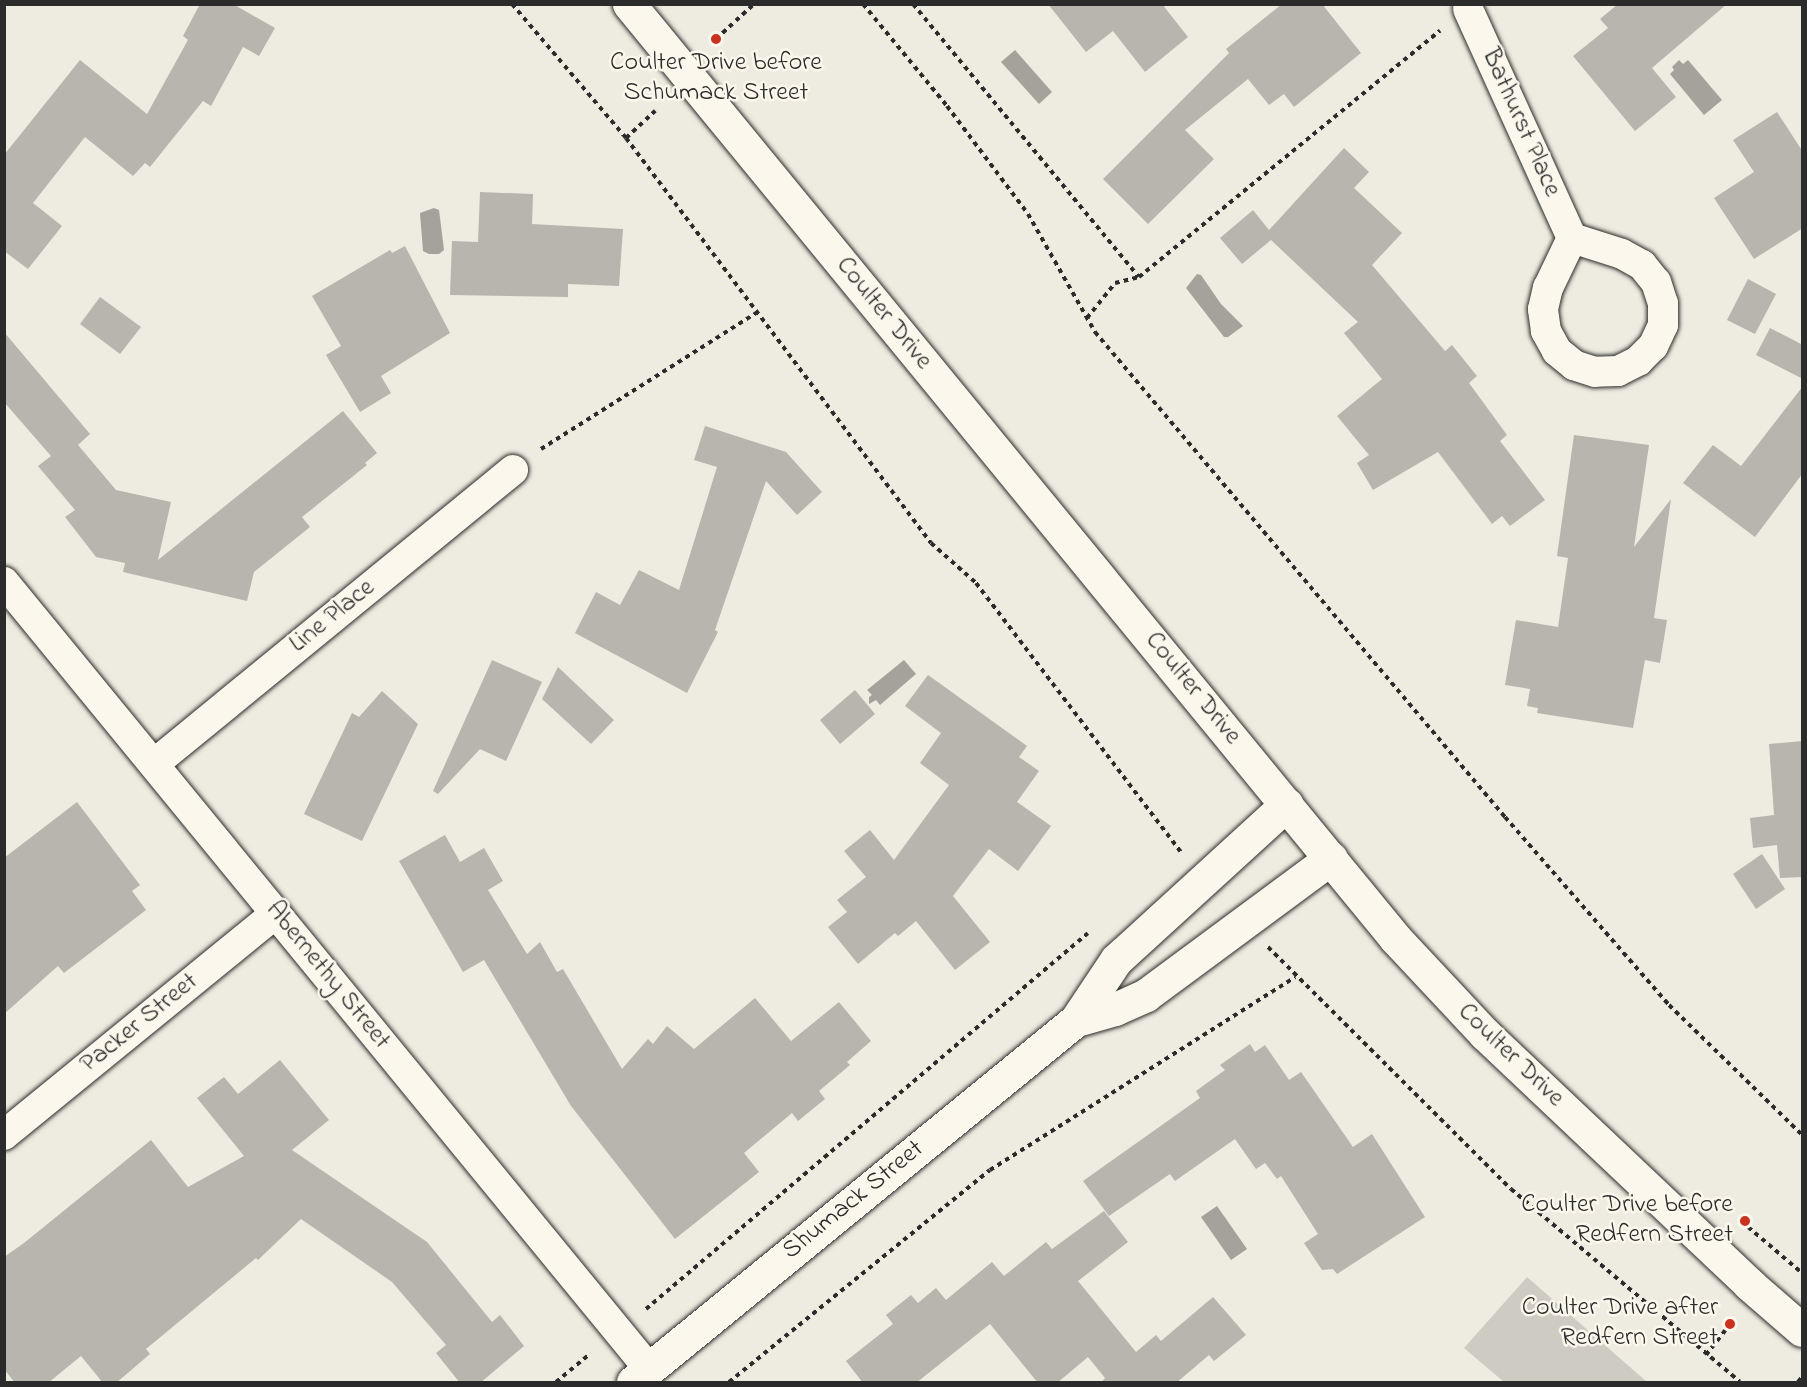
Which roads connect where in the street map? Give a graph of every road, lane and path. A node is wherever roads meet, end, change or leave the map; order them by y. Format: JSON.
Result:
{"nodes":[{"id":1,"x":512,"y":4,"type":"edge"},
{"id":2,"x":629,"y":4,"type":"edge"},
{"id":3,"x":754,"y":4,"type":"edge"},
{"id":4,"x":863,"y":4,"type":"edge"},
{"id":5,"x":913,"y":4,"type":"edge"},
{"id":6,"x":1468,"y":6,"type":"edge"},
{"id":7,"x":716,"y":39,"type":"dead end"},
{"id":8,"x":655,"y":111,"type":"dead end"},
{"id":9,"x":626,"y":138,"type":"junction"},
{"id":10,"x":1572,"y":238,"type":"junction"},
{"id":11,"x":1139,"y":278,"type":"junction"},
{"id":12,"x":758,"y":312,"type":"junction"},
{"id":13,"x":1087,"y":318,"type":"junction"},
{"id":14,"x":513,"y":470,"type":"joint"},
{"id":15,"x":4,"y":582,"type":"edge"},
{"id":16,"x":154,"y":765,"type":"junction"},
{"id":17,"x":1287,"y":804,"type":"junction"},
{"id":18,"x":1331,"y":858,"type":"junction"},
{"id":19,"x":1173,"y":860,"type":"dead end"},
{"id":20,"x":276,"y":913,"type":"junction"},
{"id":21,"x":1092,"y":929,"type":"dead end"},
{"id":22,"x":1076,"y":1020,"type":"junction"},
{"id":23,"x":4,"y":1135,"type":"edge"},
{"id":24,"x":1803,"y":1135,"type":"edge"},
{"id":25,"x":1748,"y":1227,"type":"dead end"},
{"id":26,"x":1803,"y":1273,"type":"edge"},
{"id":27,"x":1730,"y":1324,"type":"dead end"},
{"id":28,"x":1803,"y":1330,"type":"edge"},
{"id":29,"x":618,"y":1331,"type":"junction"},
{"id":30,"x":1706,"y":1355,"type":"junction"},
{"id":31,"x":641,"y":1376,"type":"edge"},
{"id":32,"x":1803,"y":1377,"type":"edge"},
{"id":33,"x":556,"y":1383,"type":"edge"},
{"id":34,"x":729,"y":1383,"type":"edge"},
{"id":35,"x":1740,"y":1383,"type":"edge"},
{"id":36,"x":1798,"y":1383,"type":"edge"}],
"edges":[{"from":1,"to":9,"type":"path"},
{"from":2,"to":17,"type":"main road","name":"Coulter Drive"},
{"from":3,"to":7,"type":"path"},
{"from":4,"to":13,"type":"path"},
{"from":5,"to":11,"type":"path"},
{"from":6,"to":10,"type":"street","name":"Bathurst Place"},
{"from":6,"to":11,"type":"path"},
{"from":8,"to":9,"type":"path"},
{"from":9,"to":12,"type":"path"},
{"from":10,"to":10,"type":"street"},
{"from":11,"to":13,"type":"path"},
{"from":12,"to":14,"type":"path"},
{"from":12,"to":19,"type":"path"},
{"from":13,"to":24,"type":"path"},
{"from":14,"to":16,"type":"street","name":"Line Place"},
{"from":15,"to":16,"type":"street","name":"Abernethy Street"},
{"from":16,"to":20,"type":"street","name":"Abernethy Street"},
{"from":17,"to":18,"type":"main road","name":"Coulter Drive"},
{"from":17,"to":22,"type":"main road","name":"Shumack Street"},
{"from":18,"to":22,"type":"main road","name":"Shumack Street"},
{"from":18,"to":28,"type":"main road","name":"Coulter Drive"},
{"from":20,"to":23,"type":"street","name":"Packer Street"},
{"from":20,"to":29,"type":"street","name":"Abernethy Street"},
{"from":21,"to":29,"type":"path"},
{"from":22,"to":31,"type":"main road","name":"Shumack Street"},
{"from":25,"to":26,"type":"path"},
{"from":27,"to":30,"type":"path"},
{"from":29,"to":31,"type":"street","name":"Abernethy Street"},
{"from":29,"to":33,"type":"path"},
{"from":30,"to":34,"type":"path"},
{"from":30,"to":35,"type":"path"},
{"from":32,"to":36,"type":"path"}]}
